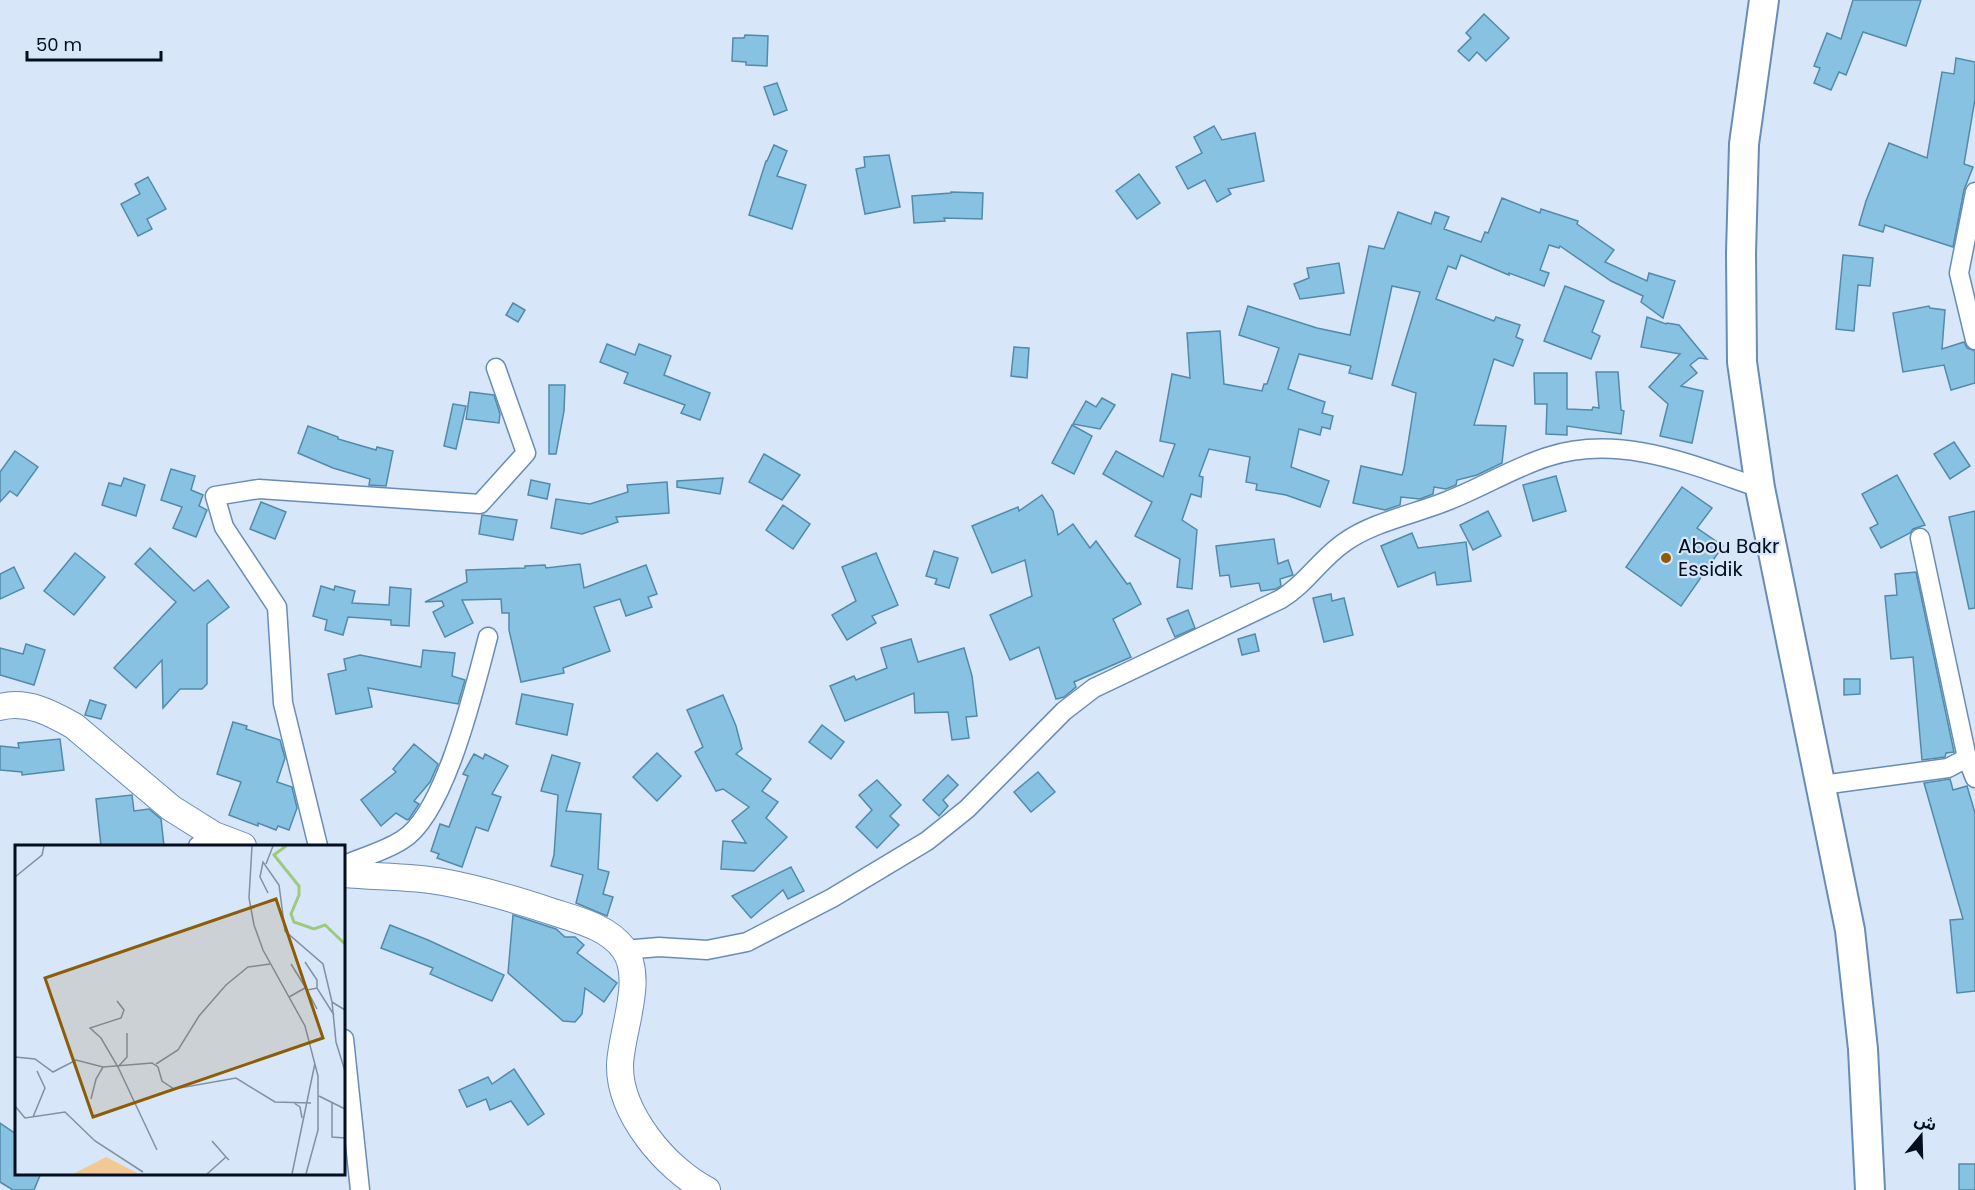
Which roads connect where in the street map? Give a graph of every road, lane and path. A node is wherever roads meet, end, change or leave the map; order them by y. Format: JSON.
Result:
{"nodes":[{"id":1,"x":1764,"y":0,"type":"edge"},
{"id":2,"x":1975,"y":192,"type":"edge"},
{"id":3,"x":1975,"y":340,"type":"edge"},
{"id":4,"x":496,"y":368,"type":"dead end"},
{"id":5,"x":1760,"y":488,"type":"junction"},
{"id":6,"x":1920,"y":538,"type":"dead end"},
{"id":7,"x":488,"y":637,"type":"dead end"},
{"id":8,"x":0,"y":707,"type":"edge"},
{"id":9,"x":1967,"y":758,"type":"junction"},
{"id":10,"x":1975,"y":778,"type":"edge"},
{"id":11,"x":1822,"y":785,"type":"junction"},
{"id":12,"x":206,"y":841,"type":"edge"},
{"id":13,"x":236,"y":845,"type":"edge"},
{"id":14,"x":318,"y":845,"type":"edge"},
{"id":15,"x":345,"y":865,"type":"edge"},
{"id":16,"x":345,"y":874,"type":"edge"},
{"id":17,"x":624,"y":950,"type":"junction"},
{"id":18,"x":345,"y":1048,"type":"edge"},
{"id":19,"x":360,"y":1190,"type":"edge"},
{"id":20,"x":707,"y":1190,"type":"edge"},
{"id":21,"x":1870,"y":1190,"type":"edge"}],
"edges":[{"from":1,"to":5,"type":"main road"},
{"from":2,"to":3,"type":"street"},
{"from":4,"to":14,"type":"street"},
{"from":5,"to":11,"type":"main road"},
{"from":5,"to":17,"type":"street"},
{"from":6,"to":9,"type":"street"},
{"from":7,"to":15,"type":"street"},
{"from":8,"to":12,"type":"street"},
{"from":9,"to":10,"type":"street"},
{"from":9,"to":11,"type":"street"},
{"from":11,"to":21,"type":"main road"},
{"from":12,"to":13,"type":"street"},
{"from":16,"to":17,"type":"street"},
{"from":17,"to":20,"type":"street"},
{"from":18,"to":19,"type":"street"}]}
